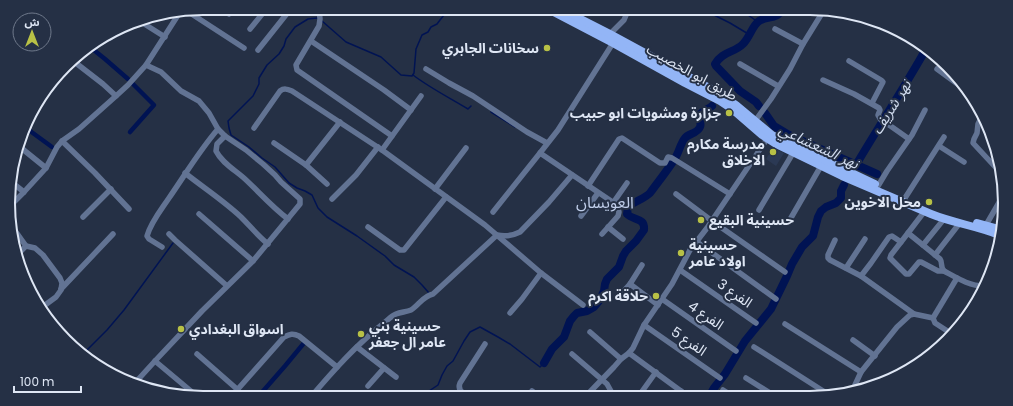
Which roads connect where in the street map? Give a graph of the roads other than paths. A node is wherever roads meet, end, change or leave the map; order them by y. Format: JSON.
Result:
{"nodes":[{"id":1,"x":193,"y":15,"type":"edge"},
{"id":2,"x":261,"y":15,"type":"edge"},
{"id":3,"x":286,"y":15,"type":"edge"},
{"id":4,"x":320,"y":15,"type":"edge"},
{"id":5,"x":559,"y":15,"type":"edge"},
{"id":6,"x":573,"y":15,"type":"edge"},
{"id":7,"x":626,"y":15,"type":"edge"},
{"id":8,"x":821,"y":15,"type":"edge"},
{"id":9,"x":177,"y":17,"type":"edge"},
{"id":10,"x":145,"y":24,"type":"edge"},
{"id":11,"x":250,"y":29,"type":"dead end"},
{"id":12,"x":775,"y":29,"type":"dead end"},
{"id":13,"x":610,"y":34,"type":"junction"},
{"id":14,"x":165,"y":37,"type":"junction"},
{"id":15,"x":310,"y":40,"type":"junction"},
{"id":16,"x":613,"y":43,"type":"junction"},
{"id":17,"x":803,"y":44,"type":"junction"},
{"id":18,"x":244,"y":48,"type":"dead end"},
{"id":19,"x":258,"y":50,"type":"dead end"},
{"id":20,"x":849,"y":61,"type":"dead end"},
{"id":21,"x":77,"y":64,"type":"edge"},
{"id":22,"x":740,"y":64,"type":"dead end"},
{"id":23,"x":146,"y":65,"type":"junction"},
{"id":24,"x":426,"y":68,"type":"dead end"},
{"id":25,"x":937,"y":69,"type":"dead end"},
{"id":26,"x":687,"y":80,"type":"junction"},
{"id":27,"x":823,"y":80,"type":"dead end"},
{"id":28,"x":951,"y":80,"type":"edge"},
{"id":29,"x":778,"y":86,"type":"junction"},
{"id":30,"x":116,"y":96,"type":"junction"},
{"id":31,"x":421,"y":96,"type":"dead end"},
{"id":32,"x":872,"y":103,"type":"junction"},
{"id":33,"x":411,"y":110,"type":"junction"},
{"id":34,"x":925,"y":110,"type":"dead end"},
{"id":35,"x":755,"y":121,"type":"junction"},
{"id":36,"x":979,"y":121,"type":"edge"},
{"id":37,"x":340,"y":122,"type":"junction"},
{"id":38,"x":254,"y":128,"type":"dead end"},
{"id":39,"x":218,"y":129,"type":"junction"},
{"id":40,"x":225,"y":136,"type":"junction"},
{"id":41,"x":392,"y":136,"type":"junction"},
{"id":42,"x":944,"y":137,"type":"dead end"},
{"id":43,"x":767,"y":139,"type":"junction"},
{"id":44,"x":909,"y":139,"type":"junction"},
{"id":45,"x":62,"y":141,"type":"junction"},
{"id":46,"x":274,"y":143,"type":"dead end"},
{"id":47,"x":548,"y":143,"type":"junction"},
{"id":48,"x":939,"y":146,"type":"junction"},
{"id":49,"x":380,"y":148,"type":"junction"},
{"id":50,"x":466,"y":148,"type":"dead end"},
{"id":51,"x":23,"y":149,"type":"edge"},
{"id":52,"x":793,"y":153,"type":"junction"},
{"id":53,"x":540,"y":154,"type":"junction"},
{"id":54,"x":964,"y":162,"type":"dead end"},
{"id":55,"x":306,"y":165,"type":"junction"},
{"id":56,"x":821,"y":166,"type":"junction"},
{"id":57,"x":994,"y":166,"type":"edge"},
{"id":58,"x":46,"y":168,"type":"junction"},
{"id":59,"x":185,"y":173,"type":"junction"},
{"id":60,"x":572,"y":175,"type":"junction"},
{"id":61,"x":626,"y":182,"type":"dead end"},
{"id":62,"x":327,"y":184,"type":"dead end"},
{"id":63,"x":16,"y":186,"type":"edge"},
{"id":64,"x":588,"y":186,"type":"junction"},
{"id":65,"x":878,"y":186,"type":"junction"},
{"id":66,"x":111,"y":189,"type":"junction"},
{"id":67,"x":435,"y":189,"type":"junction"},
{"id":68,"x":24,"y":192,"type":"junction"},
{"id":69,"x":598,"y":193,"type":"junction"},
{"id":70,"x":676,"y":194,"type":"dead end"},
{"id":71,"x":730,"y":194,"type":"junction"},
{"id":72,"x":446,"y":197,"type":"junction"},
{"id":73,"x":905,"y":198,"type":"junction"},
{"id":74,"x":332,"y":199,"type":"dead end"},
{"id":75,"x":15,"y":201,"type":"edge"},
{"id":76,"x":613,"y":203,"type":"junction"},
{"id":77,"x":998,"y":204,"type":"edge"},
{"id":78,"x":129,"y":209,"type":"dead end"},
{"id":79,"x":759,"y":210,"type":"dead end"},
{"id":80,"x":493,"y":212,"type":"dead end"},
{"id":81,"x":924,"y":212,"type":"junction"},
{"id":82,"x":199,"y":214,"type":"dead end"},
{"id":83,"x":582,"y":216,"type":"dead end"},
{"id":84,"x":83,"y":217,"type":"dead end"},
{"id":85,"x":288,"y":219,"type":"junction"},
{"id":86,"x":944,"y":220,"type":"junction"},
{"id":87,"x":712,"y":221,"type":"junction"},
{"id":88,"x":788,"y":223,"type":"dead end"},
{"id":89,"x":958,"y":224,"type":"junction"},
{"id":90,"x":986,"y":225,"type":"junction"},
{"id":91,"x":368,"y":226,"type":"dead end"},
{"id":92,"x":608,"y":227,"type":"junction"},
{"id":93,"x":996,"y":228,"type":"edge"},
{"id":94,"x":908,"y":233,"type":"junction"},
{"id":95,"x":113,"y":234,"type":"dead end"},
{"id":96,"x":169,"y":234,"type":"dead end"},
{"id":97,"x":602,"y":234,"type":"dead end"},
{"id":98,"x":995,"y":234,"type":"edge"},
{"id":99,"x":18,"y":235,"type":"edge"},
{"id":100,"x":497,"y":235,"type":"junction"},
{"id":101,"x":623,"y":238,"type":"dead end"},
{"id":102,"x":865,"y":239,"type":"dead end"},
{"id":103,"x":835,"y":240,"type":"dead end"},
{"id":104,"x":697,"y":242,"type":"junction"},
{"id":105,"x":901,"y":242,"type":"junction"},
{"id":106,"x":268,"y":244,"type":"junction"},
{"id":107,"x":923,"y":245,"type":"junction"},
{"id":108,"x":26,"y":246,"type":"junction"},
{"id":109,"x":162,"y":246,"type":"dead end"},
{"id":110,"x":21,"y":251,"type":"edge"},
{"id":111,"x":935,"y":255,"type":"junction"},
{"id":112,"x":253,"y":261,"type":"junction"},
{"id":113,"x":642,"y":266,"type":"dead end"},
{"id":114,"x":846,"y":268,"type":"junction"},
{"id":115,"x":680,"y":270,"type":"junction"},
{"id":116,"x":944,"y":271,"type":"junction"},
{"id":117,"x":785,"y":272,"type":"dead end"},
{"id":118,"x":541,"y":273,"type":"junction"},
{"id":119,"x":861,"y":276,"type":"junction"},
{"id":120,"x":957,"y":278,"type":"junction"},
{"id":121,"x":630,"y":284,"type":"junction"},
{"id":122,"x":226,"y":285,"type":"junction"},
{"id":123,"x":979,"y":286,"type":"edge"},
{"id":124,"x":61,"y":290,"type":"junction"},
{"id":125,"x":620,"y":295,"type":"dead end"},
{"id":126,"x":662,"y":299,"type":"junction"},
{"id":127,"x":776,"y":299,"type":"dead end"},
{"id":128,"x":45,"y":305,"type":"edge"},
{"id":129,"x":583,"y":305,"type":"dead end"},
{"id":130,"x":658,"y":305,"type":"junction"},
{"id":131,"x":510,"y":313,"type":"dead end"},
{"id":132,"x":914,"y":314,"type":"junction"},
{"id":133,"x":933,"y":318,"type":"junction"},
{"id":134,"x":756,"y":322,"type":"dead end"},
{"id":135,"x":785,"y":324,"type":"dead end"},
{"id":136,"x":644,"y":325,"type":"junction"},
{"id":137,"x":947,"y":331,"type":"edge"},
{"id":138,"x":590,"y":332,"type":"dead end"},
{"id":139,"x":853,"y":340,"type":"dead end"},
{"id":140,"x":484,"y":344,"type":"dead end"},
{"id":141,"x":357,"y":347,"type":"junction"},
{"id":142,"x":754,"y":347,"type":"dead end"},
{"id":143,"x":736,"y":350,"type":"dead end"},
{"id":144,"x":629,"y":353,"type":"junction"},
{"id":145,"x":197,"y":354,"type":"dead end"},
{"id":146,"x":572,"y":354,"type":"dead end"},
{"id":147,"x":875,"y":356,"type":"junction"},
{"id":148,"x":621,"y":359,"type":"junction"},
{"id":149,"x":155,"y":360,"type":"junction"},
{"id":150,"x":337,"y":368,"type":"junction"},
{"id":151,"x":384,"y":368,"type":"junction"},
{"id":152,"x":656,"y":372,"type":"junction"},
{"id":153,"x":861,"y":372,"type":"junction"},
{"id":154,"x":396,"y":377,"type":"dead end"},
{"id":155,"x":720,"y":378,"type":"dead end"},
{"id":156,"x":746,"y":378,"type":"dead end"},
{"id":157,"x":138,"y":379,"type":"edge"},
{"id":158,"x":601,"y":380,"type":"junction"},
{"id":159,"x":368,"y":386,"type":"dead end"},
{"id":160,"x":855,"y":386,"type":"edge"},
{"id":161,"x":238,"y":390,"type":"joint"},
{"id":162,"x":191,"y":391,"type":"edge"},
{"id":163,"x":316,"y":391,"type":"edge"},
{"id":164,"x":461,"y":391,"type":"edge"},
{"id":165,"x":591,"y":391,"type":"edge"},
{"id":166,"x":611,"y":391,"type":"edge"},
{"id":167,"x":642,"y":391,"type":"edge"},
{"id":168,"x":681,"y":391,"type":"edge"},
{"id":169,"x":767,"y":391,"type":"edge"},
{"id":170,"x":823,"y":391,"type":"edge"}],
"edges":[{"from":1,"to":18,"type":"street"},
{"from":2,"to":11,"type":"street"},
{"from":3,"to":19,"type":"street"},
{"from":4,"to":15,"type":"street"},
{"from":5,"to":16,"type":"main road","name":"طريق ابو الخصيب"},
{"from":6,"to":13,"type":"main road","name":"طريق ابو الخصيب"},
{"from":7,"to":13,"type":"street"},
{"from":8,"to":17,"type":"street"},
{"from":9,"to":14,"type":"street"},
{"from":10,"to":14,"type":"street"},
{"from":12,"to":17,"type":"street"},
{"from":13,"to":26,"type":"main road","name":"طريق ابو الخصيب"},
{"from":14,"to":23,"type":"street"},
{"from":15,"to":33,"type":"street"},
{"from":15,"to":41,"type":"street"},
{"from":16,"to":26,"type":"main road","name":"طريق ابو الخصيب"},
{"from":16,"to":47,"type":"street"},
{"from":17,"to":29,"type":"street"},
{"from":20,"to":32,"type":"street"},
{"from":21,"to":30,"type":"street"},
{"from":22,"to":29,"type":"street"},
{"from":23,"to":30,"type":"street"},
{"from":23,"to":39,"type":"street"},
{"from":24,"to":47,"type":"street"},
{"from":25,"to":28,"type":"street"},
{"from":26,"to":35,"type":"main road","name":"طريق ابو الخصيب"},
{"from":26,"to":43,"type":"main road","name":"طريق ابو الخصيب"},
{"from":27,"to":32,"type":"street"},
{"from":29,"to":35,"type":"street"},
{"from":30,"to":45,"type":"street"},
{"from":31,"to":33,"type":"street"},
{"from":32,"to":44,"type":"street"},
{"from":33,"to":41,"type":"street"},
{"from":34,"to":44,"type":"street"},
{"from":35,"to":65,"type":"main road","name":"طريق ابو الخصيب"},
{"from":36,"to":57,"type":"street"},
{"from":37,"to":38,"type":"street"},
{"from":37,"to":49,"type":"street"},
{"from":37,"to":55,"type":"street"},
{"from":39,"to":40,"type":"street"},
{"from":39,"to":59,"type":"street"},
{"from":40,"to":85,"type":"street"},
{"from":40,"to":85,"type":"street"},
{"from":41,"to":49,"type":"street"},
{"from":42,"to":48,"type":"street"},
{"from":43,"to":52,"type":"main road","name":"طريق ابو الخصيب"},
{"from":43,"to":71,"type":"street"},
{"from":44,"to":65,"type":"street"},
{"from":45,"to":58,"type":"street"},
{"from":45,"to":66,"type":"street"},
{"from":46,"to":55,"type":"street"},
{"from":47,"to":53,"type":"street"},
{"from":48,"to":54,"type":"street"},
{"from":48,"to":73,"type":"street"},
{"from":49,"to":67,"type":"street"},
{"from":49,"to":74,"type":"street"},
{"from":50,"to":67,"type":"street"},
{"from":51,"to":58,"type":"street"},
{"from":52,"to":56,"type":"main road","name":"طريق ابو الخصيب"},
{"from":52,"to":79,"type":"street"},
{"from":53,"to":60,"type":"street"},
{"from":53,"to":80,"type":"street"},
{"from":55,"to":62,"type":"street"},
{"from":56,"to":81,"type":"main road","name":"طريق ابو الخصيب"},
{"from":56,"to":88,"type":"street"},
{"from":58,"to":68,"type":"street"},
{"from":59,"to":106,"type":"street"},
{"from":59,"to":109,"type":"street"},
{"from":60,"to":64,"type":"street"},
{"from":60,"to":100,"type":"street"},
{"from":61,"to":76,"type":"street"},
{"from":63,"to":68,"type":"street"},
{"from":64,"to":69,"type":"street"},
{"from":64,"to":71,"type":"street"},
{"from":65,"to":73,"type":"main road","name":"طريق ابو الخصيب"},
{"from":66,"to":78,"type":"street"},
{"from":66,"to":84,"type":"street"},
{"from":67,"to":72,"type":"street"},
{"from":68,"to":75,"type":"street"},
{"from":69,"to":76,"type":"street"},
{"from":69,"to":83,"type":"street"},
{"from":70,"to":87,"type":"street"},
{"from":71,"to":87,"type":"street"},
{"from":72,"to":91,"type":"street"},
{"from":72,"to":100,"type":"street"},
{"from":73,"to":90,"type":"main road","name":"طريق ابو الخصيب"},
{"from":76,"to":92,"type":"street"},
{"from":77,"to":90,"type":"street"},
{"from":81,"to":86,"type":"main road","name":"طريق ابو الخصيب"},
{"from":81,"to":94,"type":"street"},
{"from":82,"to":112,"type":"street"},
{"from":85,"to":106,"type":"street"},
{"from":86,"to":89,"type":"main road","name":"طريق ابو الخصيب"},
{"from":86,"to":107,"type":"street"},
{"from":87,"to":104,"type":"street"},
{"from":87,"to":117,"type":"street"},
{"from":89,"to":98,"type":"main road","name":"طريق ابو الخصيب"},
{"from":89,"to":111,"type":"street"},
{"from":90,"to":93,"type":"main road","name":"طريق ابو الخصيب"},
{"from":92,"to":97,"type":"street"},
{"from":92,"to":101,"type":"street"},
{"from":94,"to":105,"type":"street"},
{"from":94,"to":107,"type":"street"},
{"from":95,"to":124,"type":"street"},
{"from":96,"to":122,"type":"street"},
{"from":99,"to":108,"type":"street"},
{"from":100,"to":118,"type":"street"},
{"from":100,"to":141,"type":"street"},
{"from":102,"to":114,"type":"street"},
{"from":103,"to":114,"type":"street"},
{"from":104,"to":115,"type":"street"},
{"from":104,"to":127,"type":"street"},
{"from":105,"to":116,"type":"street"},
{"from":105,"to":119,"type":"street"},
{"from":106,"to":112,"type":"street"},
{"from":107,"to":111,"type":"street"},
{"from":108,"to":110,"type":"street"},
{"from":108,"to":124,"type":"street"},
{"from":111,"to":116,"type":"street"},
{"from":112,"to":122,"type":"street"},
{"from":113,"to":121,"type":"street"},
{"from":114,"to":119,"type":"street"},
{"from":115,"to":126,"type":"street"},
{"from":115,"to":134,"type":"street","name":"الفرع 3"},
{"from":116,"to":120,"type":"street"},
{"from":118,"to":129,"type":"street"},
{"from":118,"to":131,"type":"street"},
{"from":119,"to":132,"type":"street"},
{"from":120,"to":123,"type":"street"},
{"from":120,"to":133,"type":"street"},
{"from":121,"to":125,"type":"street"},
{"from":121,"to":130,"type":"street"},
{"from":122,"to":149,"type":"street"},
{"from":124,"to":128,"type":"street"},
{"from":126,"to":130,"type":"street"},
{"from":126,"to":143,"type":"street","name":"الفرع 4"},
{"from":130,"to":136,"type":"street"},
{"from":132,"to":133,"type":"street"},
{"from":132,"to":147,"type":"street"},
{"from":133,"to":137,"type":"street"},
{"from":135,"to":153,"type":"street"},
{"from":136,"to":144,"type":"street"},
{"from":136,"to":155,"type":"street","name":"الفرع 5"},
{"from":138,"to":148,"type":"street"},
{"from":139,"to":147,"type":"street"},
{"from":140,"to":164,"type":"street"},
{"from":141,"to":150,"type":"street"},
{"from":141,"to":151,"type":"street"},
{"from":142,"to":170,"type":"street"},
{"from":144,"to":148,"type":"street"},
{"from":144,"to":152,"type":"street"},
{"from":145,"to":161,"type":"street"},
{"from":146,"to":158,"type":"street"},
{"from":147,"to":153,"type":"street"},
{"from":148,"to":158,"type":"street"},
{"from":149,"to":157,"type":"street"},
{"from":149,"to":162,"type":"street"},
{"from":150,"to":161,"type":"street"},
{"from":150,"to":163,"type":"street"},
{"from":151,"to":154,"type":"street"},
{"from":151,"to":159,"type":"street"},
{"from":152,"to":167,"type":"street"},
{"from":152,"to":168,"type":"street"},
{"from":153,"to":160,"type":"street"},
{"from":156,"to":169,"type":"street"},
{"from":158,"to":165,"type":"street"},
{"from":158,"to":166,"type":"street"}]}
